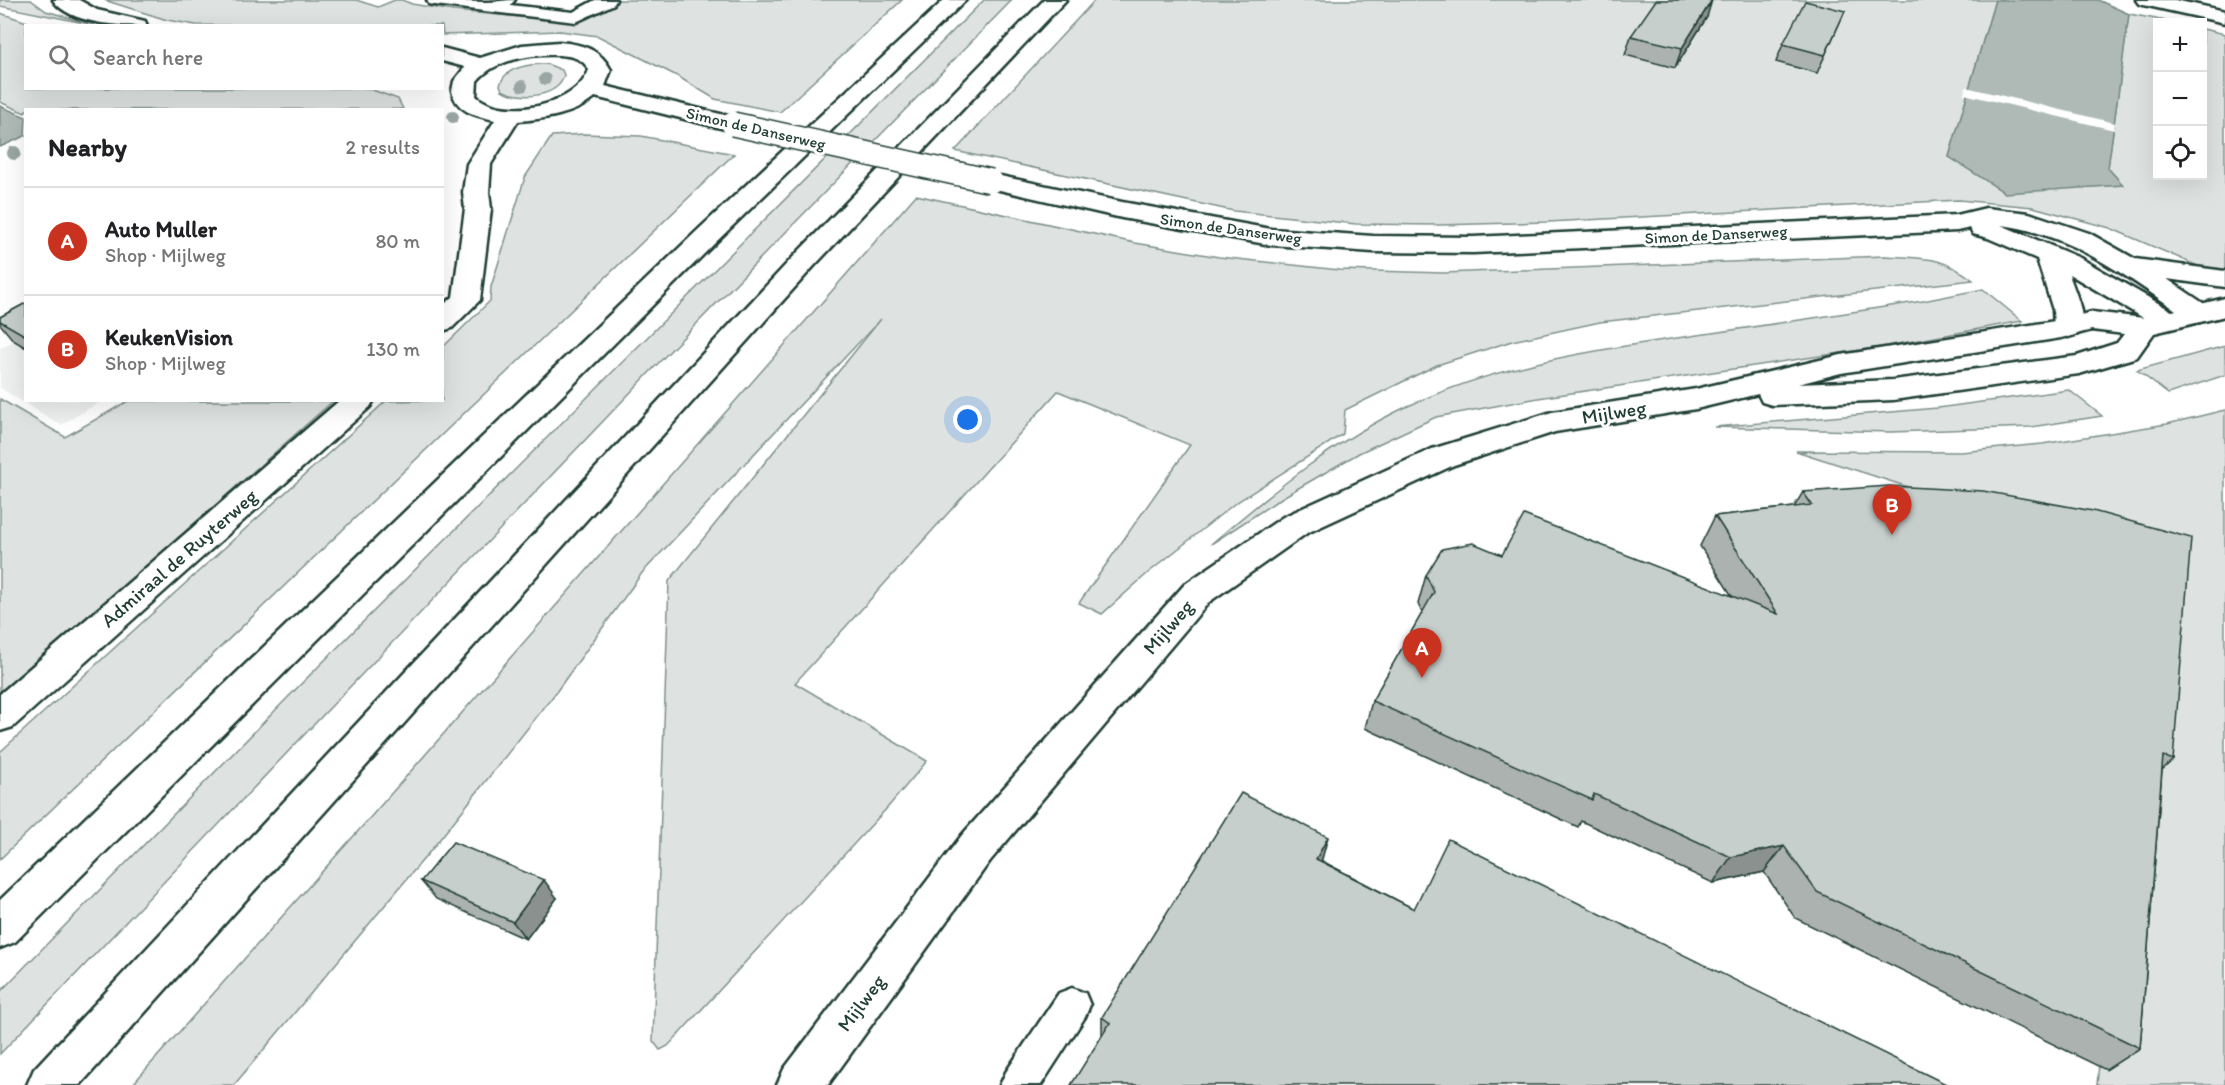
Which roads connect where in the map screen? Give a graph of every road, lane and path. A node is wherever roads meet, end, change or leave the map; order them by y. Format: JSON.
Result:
{"nodes":[{"id":1,"x":63,"y":0,"type":"edge"},
{"id":2,"x":435,"y":0,"type":"edge"},
{"id":3,"x":608,"y":0,"type":"edge"},
{"id":4,"x":956,"y":0,"type":"edge"},
{"id":5,"x":1056,"y":0,"type":"edge"},
{"id":6,"x":2152,"y":1,"type":"edge"},
{"id":7,"x":499,"y":4,"type":"edge"},
{"id":8,"x":2194,"y":5,"type":"edge"},
{"id":9,"x":2225,"y":17,"type":"edge"},
{"id":10,"x":129,"y":24,"type":"edge"},
{"id":11,"x":444,"y":55,"type":"edge"},
{"id":12,"x":483,"y":65,"type":"junction"},
{"id":13,"x":591,"y":89,"type":"junction"},
{"id":14,"x":510,"y":115,"type":"junction"},
{"id":15,"x":1957,"y":223,"type":"junction"},
{"id":16,"x":2049,"y":255,"type":"junction"},
{"id":17,"x":2123,"y":262,"type":"junction"},
{"id":18,"x":2225,"y":279,"type":"edge"},
{"id":19,"x":2212,"y":310,"type":"edge"},
{"id":20,"x":444,"y":320,"type":"edge"},
{"id":21,"x":2156,"y":323,"type":"junction"},
{"id":22,"x":2068,"y":328,"type":"junction"},
{"id":23,"x":1696,"y":399,"type":"junction"},
{"id":24,"x":357,"y":402,"type":"edge"},
{"id":25,"x":0,"y":716,"type":"edge"},
{"id":26,"x":0,"y":928,"type":"edge"},
{"id":27,"x":1072,"y":1005,"type":"dead end"},
{"id":28,"x":50,"y":1085,"type":"edge"},
{"id":29,"x":800,"y":1085,"type":"edge"},
{"id":30,"x":1019,"y":1085,"type":"edge"}],
"edges":[{"from":1,"to":10,"type":"main road"},
{"from":2,"to":7,"type":"lane"},
{"from":3,"to":7,"type":"lane"},
{"from":4,"to":26,"type":"main road"},
{"from":5,"to":28,"type":"main road"},
{"from":6,"to":8,"type":"main road"},
{"from":8,"to":9,"type":"main road"},
{"from":11,"to":12,"type":"main road"},
{"from":12,"to":13,"type":"main road"},
{"from":12,"to":14,"type":"main road"},
{"from":13,"to":14,"type":"main road"},
{"from":13,"to":15,"type":"main road","name":"Simon de Danserweg","bridge":true},
{"from":14,"to":20,"type":"main road"},
{"from":15,"to":16,"type":"main road","name":"Simon de Danserweg"},
{"from":15,"to":17,"type":"main road","name":"Simon de Danserweg"},
{"from":16,"to":21,"type":"main road","name":"Simon de Danserweg"},
{"from":16,"to":22,"type":"main road"},
{"from":17,"to":18,"type":"main road","name":"Simon de Danserweg"},
{"from":17,"to":19,"type":"main road","name":"Simon de Danserweg"},
{"from":19,"to":21,"type":"main road","name":"Mijlweg"},
{"from":21,"to":22,"type":"main road","name":"Mijlweg"},
{"from":21,"to":23,"type":"main road","name":"Mijlweg"},
{"from":22,"to":23,"type":"main road","name":"Mijlweg"},
{"from":23,"to":29,"type":"main road","name":"Mijlweg"},
{"from":24,"to":25,"type":"main road","name":"Admiraal de Ruyterweg"},
{"from":27,"to":30,"type":"lane"}]}
